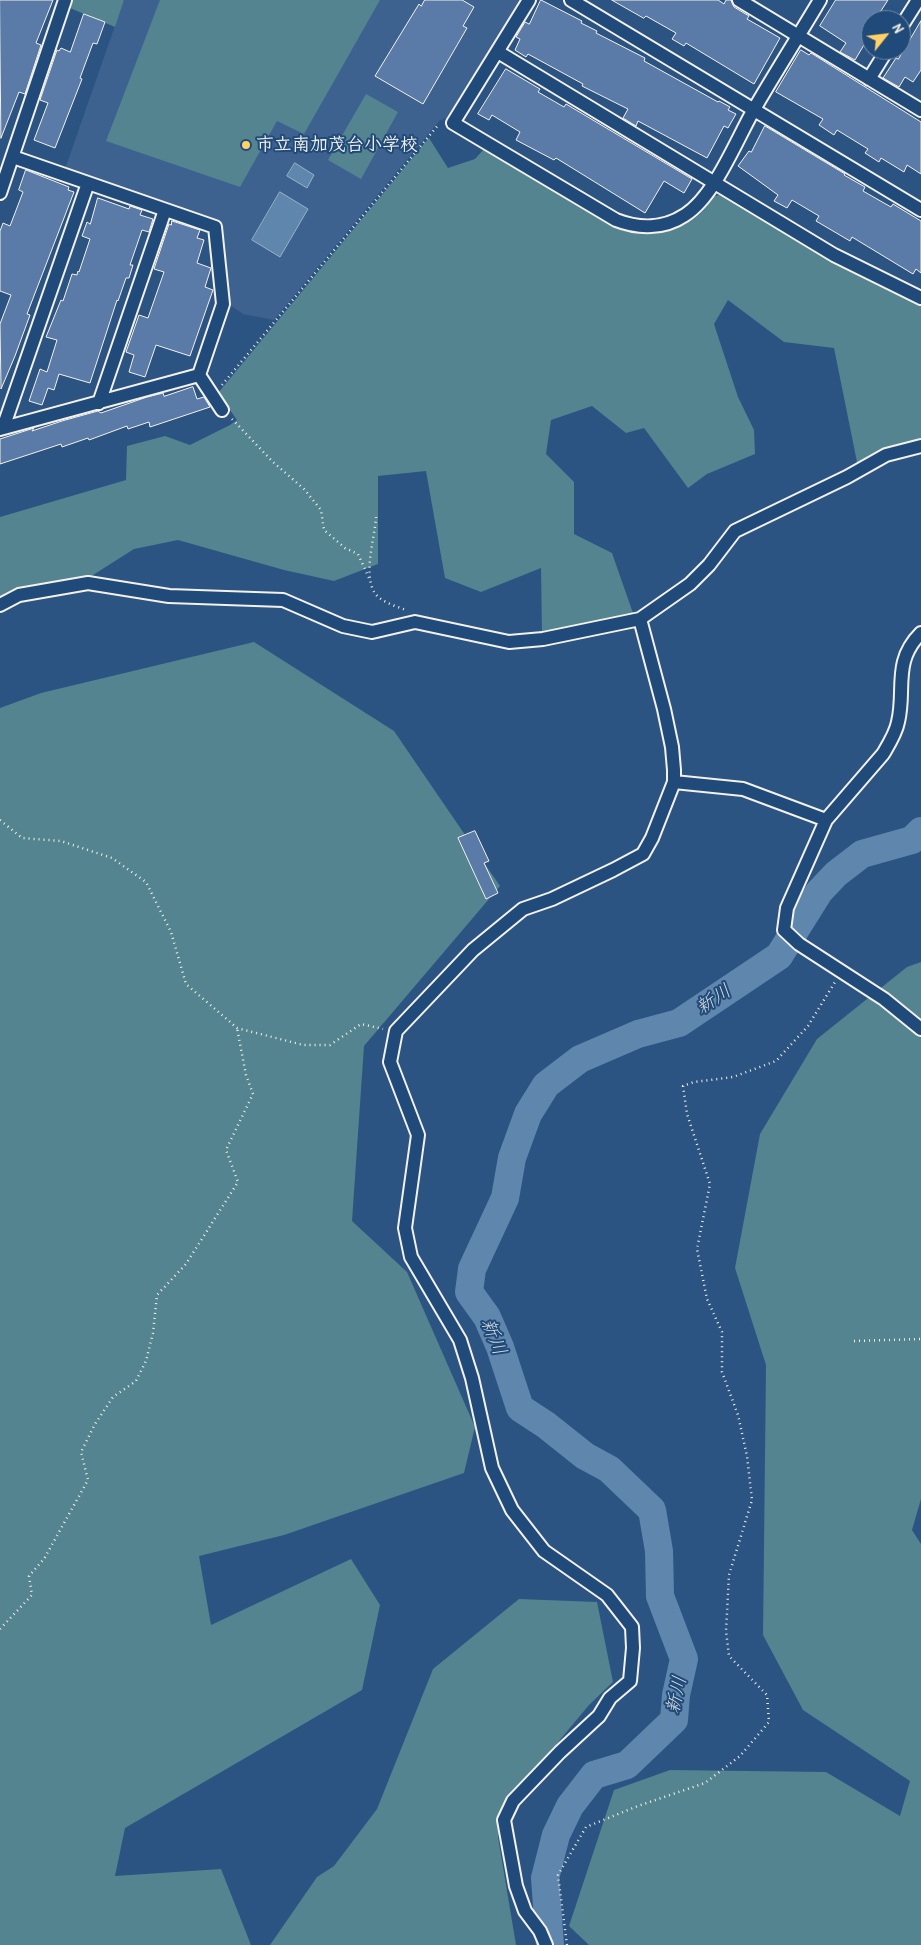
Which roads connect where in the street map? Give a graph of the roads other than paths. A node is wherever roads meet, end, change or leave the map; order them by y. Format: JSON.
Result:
{"nodes":[{"id":1,"x":65,"y":0,"type":"edge"},
{"id":2,"x":529,"y":0,"type":"edge"},
{"id":3,"x":571,"y":0,"type":"edge"},
{"id":4,"x":739,"y":0,"type":"edge"},
{"id":5,"x":820,"y":0,"type":"edge"},
{"id":6,"x":918,"y":0,"type":"edge"},
{"id":7,"x":911,"y":12,"type":"edge"},
{"id":8,"x":798,"y":36,"type":"junction"},
{"id":9,"x":498,"y":52,"type":"junction"},
{"id":10,"x":881,"y":60,"type":"edge"},
{"id":11,"x":870,"y":79,"type":"junction"},
{"id":12,"x":754,"y":110,"type":"junction"},
{"id":13,"x":921,"y":110,"type":"edge"},
{"id":14,"x":13,"y":157,"type":"junction"},
{"id":15,"x":714,"y":182,"type":"junction"},
{"id":16,"x":88,"y":184,"type":"junction"},
{"id":17,"x":0,"y":193,"type":"edge"},
{"id":18,"x":165,"y":210,"type":"junction"},
{"id":19,"x":921,"y":210,"type":"edge"},
{"id":20,"x":921,"y":298,"type":"edge"},
{"id":21,"x":199,"y":376,"type":"junction"},
{"id":22,"x":98,"y":403,"type":"junction"},
{"id":23,"x":222,"y":410,"type":"road end"},
{"id":24,"x":2,"y":429,"type":"edge"},
{"id":25,"x":921,"y":446,"type":"edge"},
{"id":26,"x":0,"y":605,"type":"edge"},
{"id":27,"x":640,"y":619,"type":"junction"},
{"id":28,"x":921,"y":633,"type":"edge"},
{"id":29,"x":674,"y":782,"type":"junction"},
{"id":30,"x":826,"y":820,"type":"junction"},
{"id":31,"x":921,"y":1028,"type":"edge"},
{"id":32,"x":546,"y":1945,"type":"edge"}],
"edges":[{"from":1,"to":14,"type":"street"},
{"from":2,"to":9,"type":"street"},
{"from":3,"to":12,"type":"street"},
{"from":4,"to":8,"type":"street"},
{"from":5,"to":8,"type":"street"},
{"from":6,"to":7,"type":"street"},
{"from":8,"to":11,"type":"street"},
{"from":8,"to":12,"type":"street"},
{"from":9,"to":15,"type":"street"},
{"from":9,"to":15,"type":"street"},
{"from":10,"to":11,"type":"street"},
{"from":11,"to":13,"type":"street"},
{"from":12,"to":15,"type":"street"},
{"from":12,"to":19,"type":"street"},
{"from":14,"to":16,"type":"street"},
{"from":14,"to":17,"type":"street"},
{"from":15,"to":20,"type":"street"},
{"from":16,"to":18,"type":"street"},
{"from":16,"to":24,"type":"street"},
{"from":18,"to":21,"type":"street"},
{"from":18,"to":22,"type":"street"},
{"from":21,"to":22,"type":"street"},
{"from":21,"to":23,"type":"street"},
{"from":22,"to":24,"type":"street"},
{"from":25,"to":27,"type":"street"},
{"from":26,"to":27,"type":"street"},
{"from":27,"to":29,"type":"street"},
{"from":28,"to":30,"type":"street"},
{"from":29,"to":30,"type":"street"},
{"from":29,"to":32,"type":"street"},
{"from":30,"to":31,"type":"street"}]}
